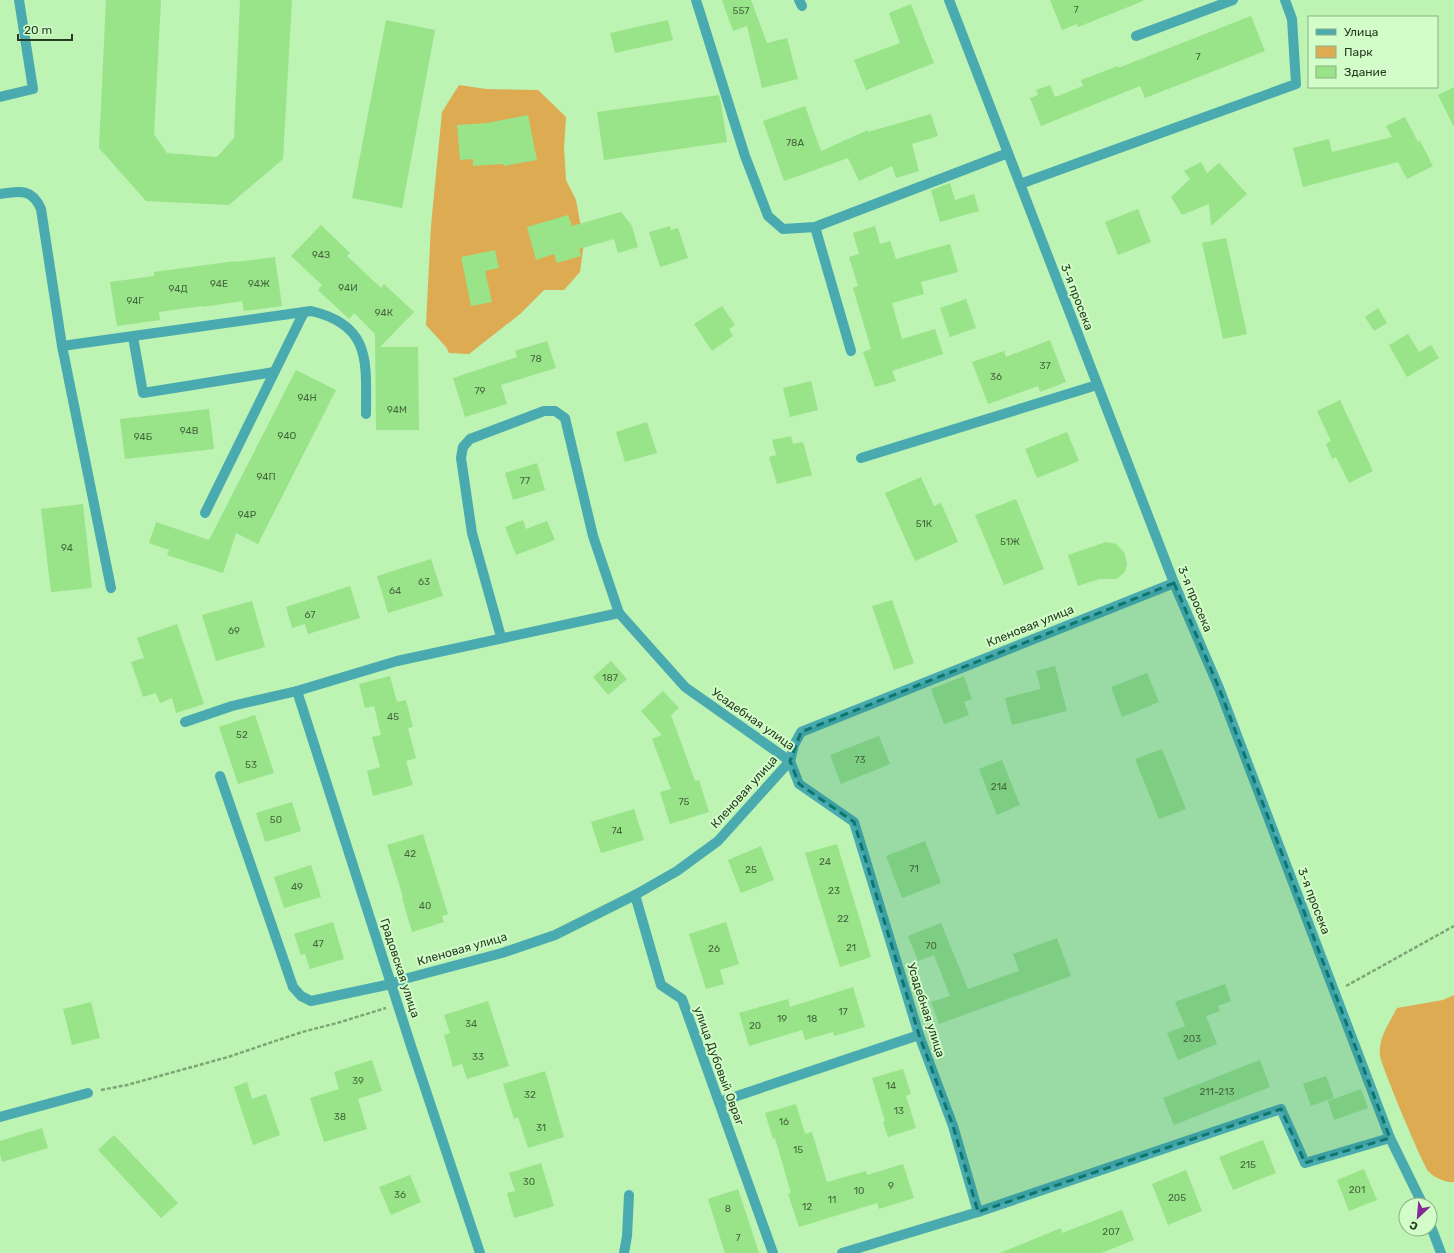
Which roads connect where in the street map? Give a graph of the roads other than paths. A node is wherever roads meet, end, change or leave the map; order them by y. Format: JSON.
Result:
{"nodes":[{"id":1,"x":19,"y":0,"type":"edge"},
{"id":2,"x":696,"y":0,"type":"edge"},
{"id":3,"x":948,"y":0,"type":"edge"},
{"id":4,"x":1233,"y":0,"type":"edge"},
{"id":5,"x":1285,"y":0,"type":"edge"},
{"id":6,"x":1136,"y":36,"type":"dead end"},
{"id":7,"x":0,"y":97,"type":"edge"},
{"id":8,"x":1008,"y":153,"type":"junction"},
{"id":9,"x":1020,"y":184,"type":"junction"},
{"id":10,"x":0,"y":194,"type":"edge"},
{"id":11,"x":815,"y":227,"type":"junction"},
{"id":12,"x":304,"y":312,"type":"junction"},
{"id":13,"x":133,"y":337,"type":"junction"},
{"id":14,"x":62,"y":346,"type":"junction"},
{"id":15,"x":852,"y":351,"type":"dead end"},
{"id":16,"x":274,"y":372,"type":"junction"},
{"id":17,"x":1098,"y":385,"type":"junction"},
{"id":18,"x":366,"y":414,"type":"dead end"},
{"id":19,"x":861,"y":458,"type":"dead end"},
{"id":20,"x":205,"y":513,"type":"dead end"},
{"id":21,"x":1174,"y":583,"type":"junction"},
{"id":22,"x":111,"y":588,"type":"dead end"},
{"id":23,"x":618,"y":613,"type":"junction"},
{"id":24,"x":501,"y":637,"type":"junction"},
{"id":25,"x":297,"y":691,"type":"junction"},
{"id":26,"x":185,"y":722,"type":"dead end"},
{"id":27,"x":790,"y":761,"type":"junction"},
{"id":28,"x":220,"y":776,"type":"dead end"},
{"id":29,"x":635,"y":895,"type":"junction"},
{"id":30,"x":391,"y":984,"type":"junction"},
{"id":31,"x":919,"y":1034,"type":"junction"},
{"id":32,"x":88,"y":1093,"type":"road end"},
{"id":33,"x":719,"y":1102,"type":"junction"},
{"id":34,"x":0,"y":1117,"type":"edge"},
{"id":35,"x":1390,"y":1138,"type":"junction"},
{"id":36,"x":629,"y":1195,"type":"dead end"},
{"id":37,"x":1419,"y":1197,"type":"edge"},
{"id":38,"x":978,"y":1212,"type":"junction"},
{"id":39,"x":1435,"y":1237,"type":"edge"},
{"id":40,"x":480,"y":1253,"type":"edge"},
{"id":41,"x":624,"y":1253,"type":"edge"},
{"id":42,"x":772,"y":1253,"type":"edge"},
{"id":43,"x":842,"y":1253,"type":"edge"},
{"id":44,"x":1441,"y":1253,"type":"edge"}],
"edges":[{"from":1,"to":7,"type":"street"},
{"from":2,"to":11,"type":"street"},
{"from":3,"to":8,"type":"street","name":"3-я просека"},
{"from":4,"to":6,"type":"street"},
{"from":5,"to":9,"type":"street"},
{"from":8,"to":9,"type":"street","name":"3-я просека"},
{"from":8,"to":11,"type":"street"},
{"from":9,"to":17,"type":"street","name":"3-я просека"},
{"from":10,"to":14,"type":"street"},
{"from":11,"to":15,"type":"street"},
{"from":12,"to":13,"type":"street"},
{"from":12,"to":16,"type":"street"},
{"from":12,"to":18,"type":"street"},
{"from":13,"to":14,"type":"street"},
{"from":13,"to":16,"type":"street"},
{"from":14,"to":22,"type":"street"},
{"from":16,"to":20,"type":"street"},
{"from":17,"to":19,"type":"street"},
{"from":17,"to":21,"type":"street","name":"3-я просека"},
{"from":21,"to":27,"type":"street","name":"Кленовая улица"},
{"from":21,"to":35,"type":"street","name":"3-я просека"},
{"from":23,"to":24,"type":"street"},
{"from":23,"to":24,"type":"street","name":"Усадебная улица"},
{"from":23,"to":27,"type":"street","name":"Усадебная улица"},
{"from":24,"to":25,"type":"street"},
{"from":25,"to":26,"type":"street"},
{"from":25,"to":30,"type":"street","name":"Градовская улица"},
{"from":27,"to":29,"type":"street","name":"Кленовая улица"},
{"from":27,"to":31,"type":"street","name":"Усадебная улица"},
{"from":28,"to":30,"type":"street","name":"Кленовая улица"},
{"from":29,"to":30,"type":"street","name":"Кленовая улица"},
{"from":29,"to":33,"type":"street","name":"улица Дубовый Овраг"},
{"from":30,"to":40,"type":"street","name":"Градовская улица"},
{"from":31,"to":33,"type":"street"},
{"from":31,"to":38,"type":"street","name":"Усадебная улица"},
{"from":32,"to":34,"type":"street"},
{"from":33,"to":42,"type":"street","name":"улица Дубовый Овраг"},
{"from":35,"to":37,"type":"street","name":"3-я просека"},
{"from":35,"to":38,"type":"street"},
{"from":36,"to":41,"type":"street"},
{"from":38,"to":43,"type":"street"},
{"from":39,"to":44,"type":"street"}]}
